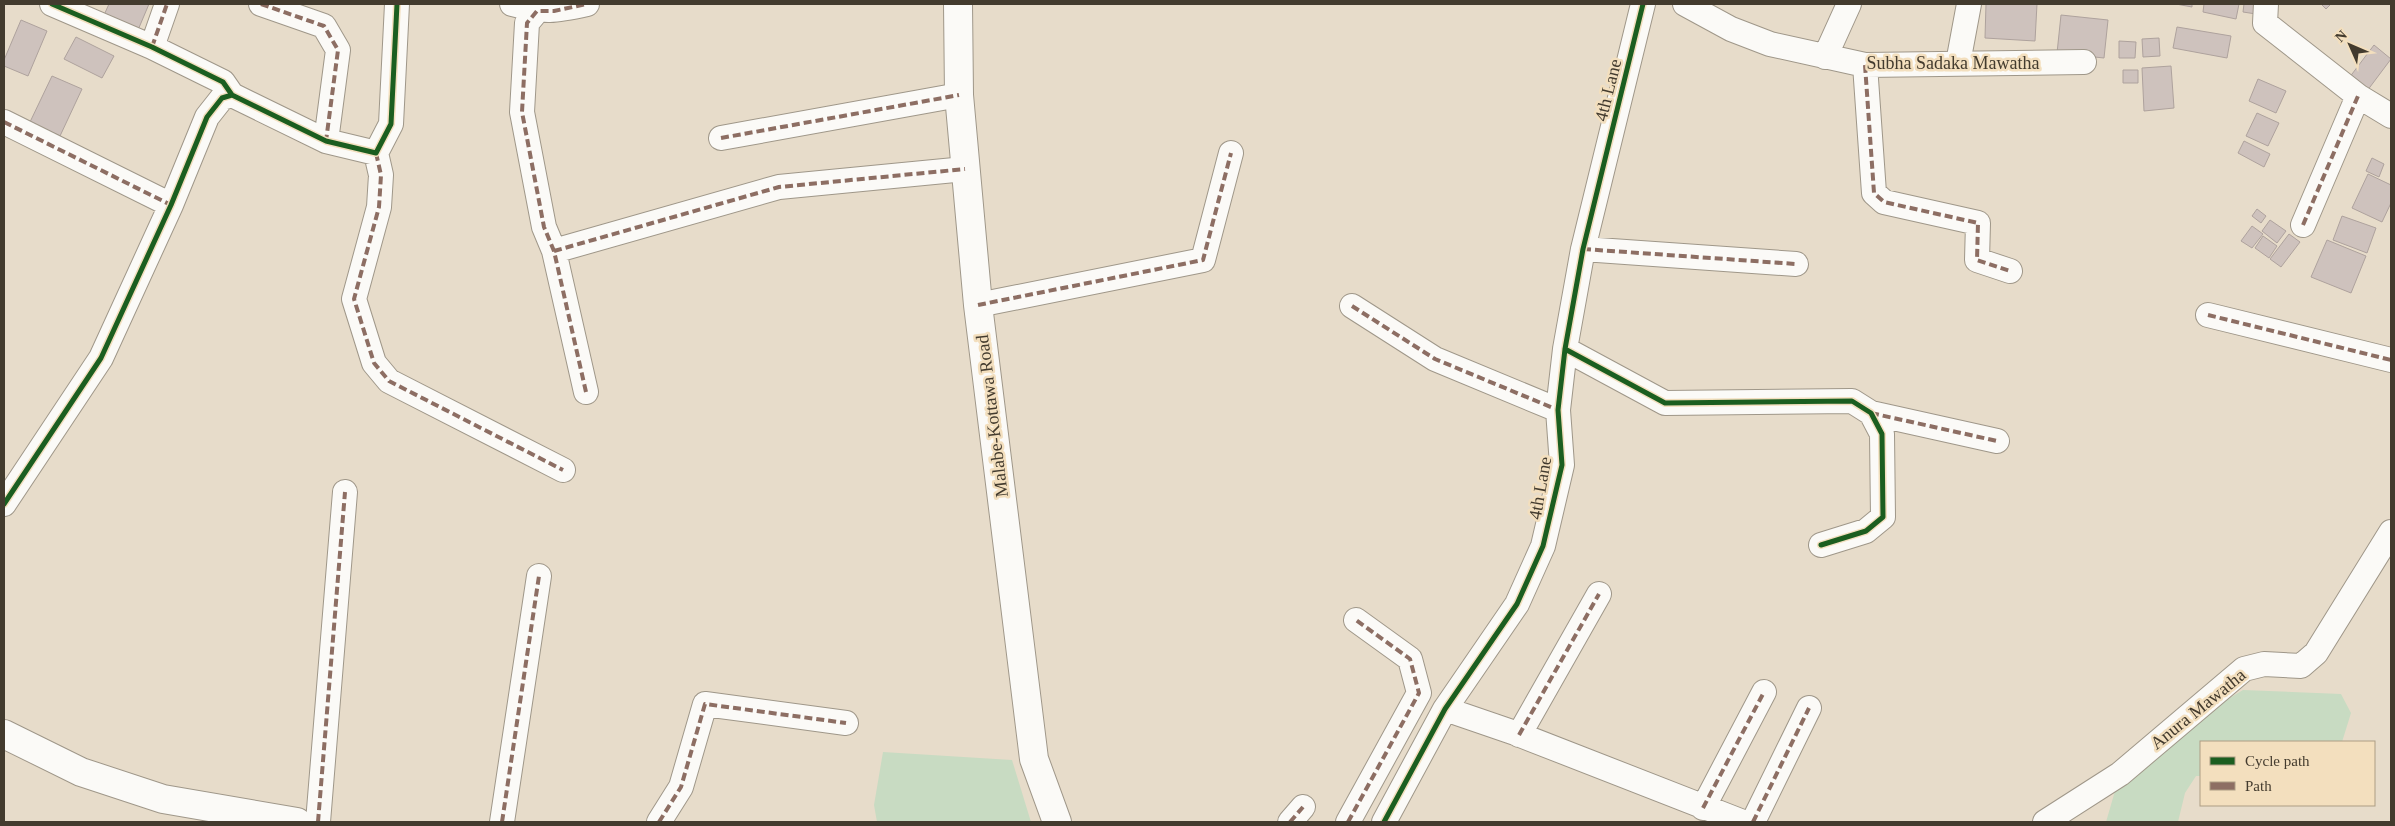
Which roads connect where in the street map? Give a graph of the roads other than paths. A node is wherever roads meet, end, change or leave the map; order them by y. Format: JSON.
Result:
{"nodes":[{"id":1,"x":52,"y":4,"type":"edge"},
{"id":2,"x":167,"y":4,"type":"edge"},
{"id":3,"x":261,"y":4,"type":"edge"},
{"id":4,"x":397,"y":4,"type":"edge"},
{"id":5,"x":512,"y":4,"type":"edge"},
{"id":6,"x":588,"y":4,"type":"edge"},
{"id":7,"x":958,"y":4,"type":"edge"},
{"id":8,"x":1643,"y":4,"type":"edge"},
{"id":9,"x":1684,"y":4,"type":"edge"},
{"id":10,"x":1848,"y":4,"type":"edge"},
{"id":11,"x":1969,"y":4,"type":"edge"},
{"id":12,"x":2266,"y":4,"type":"edge"},
{"id":13,"x":537,"y":11,"type":"junction"},
{"id":14,"x":152,"y":47,"type":"junction"},
{"id":15,"x":1825,"y":57,"type":"junction"},
{"id":16,"x":2084,"y":62,"type":"dead end"},
{"id":17,"x":1958,"y":63,"type":"junction"},
{"id":18,"x":1865,"y":65,"type":"junction"},
{"id":19,"x":232,"y":95,"type":"junction"},
{"id":20,"x":959,"y":95,"type":"junction"},
{"id":21,"x":2358,"y":96,"type":"junction"},
{"id":22,"x":2391,"y":116,"type":"edge"},
{"id":23,"x":4,"y":122,"type":"edge"},
{"id":24,"x":721,"y":138,"type":"dead end"},
{"id":25,"x":326,"y":142,"type":"junction"},
{"id":26,"x":376,"y":153,"type":"junction"},
{"id":27,"x":1231,"y":153,"type":"dead end"},
{"id":28,"x":965,"y":168,"type":"junction"},
{"id":29,"x":171,"y":205,"type":"junction"},
{"id":30,"x":2303,"y":226,"type":"dead end"},
{"id":31,"x":1583,"y":249,"type":"junction"},
{"id":32,"x":554,"y":251,"type":"junction"},
{"id":33,"x":1796,"y":264,"type":"dead end"},
{"id":34,"x":2010,"y":270,"type":"dead end"},
{"id":35,"x":978,"y":305,"type":"junction"},
{"id":36,"x":1352,"y":306,"type":"dead end"},
{"id":37,"x":2208,"y":315,"type":"dead end"},
{"id":38,"x":1565,"y":349,"type":"junction"},
{"id":39,"x":2391,"y":360,"type":"edge"},
{"id":40,"x":586,"y":392,"type":"dead end"},
{"id":41,"x":1558,"y":410,"type":"junction"},
{"id":42,"x":1871,"y":413,"type":"junction"},
{"id":43,"x":1997,"y":441,"type":"dead end"},
{"id":44,"x":563,"y":470,"type":"dead end"},
{"id":45,"x":345,"y":492,"type":"dead end"},
{"id":46,"x":4,"y":504,"type":"edge"},
{"id":47,"x":2391,"y":532,"type":"edge"},
{"id":48,"x":1821,"y":545,"type":"dead end"},
{"id":49,"x":539,"y":576,"type":"dead end"},
{"id":50,"x":1599,"y":594,"type":"dead end"},
{"id":51,"x":1356,"y":620,"type":"dead end"},
{"id":52,"x":1764,"y":692,"type":"dead end"},
{"id":53,"x":1809,"y":708,"type":"dead end"},
{"id":54,"x":1445,"y":709,"type":"junction"},
{"id":55,"x":846,"y":723,"type":"dead end"},
{"id":56,"x":4,"y":734,"type":"edge"},
{"id":57,"x":1519,"y":735,"type":"junction"},
{"id":58,"x":1703,"y":808,"type":"junction"},
{"id":59,"x":297,"y":822,"type":"edge"},
{"id":60,"x":318,"y":822,"type":"edge"},
{"id":61,"x":502,"y":822,"type":"edge"},
{"id":62,"x":659,"y":822,"type":"edge"},
{"id":63,"x":1057,"y":822,"type":"edge"},
{"id":64,"x":1348,"y":822,"type":"edge"},
{"id":65,"x":1384,"y":822,"type":"edge"},
{"id":66,"x":1743,"y":822,"type":"edge"},
{"id":67,"x":1753,"y":822,"type":"edge"},
{"id":68,"x":2045,"y":822,"type":"edge"}],
"edges":[{"from":1,"to":14,"type":"street"},
{"from":2,"to":14,"type":"street"},
{"from":3,"to":25,"type":"street"},
{"from":4,"to":26,"type":"street"},
{"from":5,"to":13,"type":"street"},
{"from":6,"to":13,"type":"street"},
{"from":7,"to":20,"type":"main road","name":"Malabe-Kottawa Road"},
{"from":8,"to":31,"type":"street","name":"4th Lane"},
{"from":9,"to":15,"type":"street","name":"Subha Sadaka Mawatha"},
{"from":10,"to":15,"type":"street"},
{"from":11,"to":17,"type":"street"},
{"from":12,"to":21,"type":"street"},
{"from":13,"to":32,"type":"street"},
{"from":14,"to":19,"type":"street"},
{"from":15,"to":18,"type":"street","name":"Subha Sadaka Mawatha"},
{"from":16,"to":17,"type":"street","name":"Subha Sadaka Mawatha"},
{"from":17,"to":18,"type":"street","name":"Subha Sadaka Mawatha"},
{"from":18,"to":34,"type":"street"},
{"from":19,"to":25,"type":"street"},
{"from":19,"to":29,"type":"street"},
{"from":20,"to":24,"type":"street"},
{"from":20,"to":28,"type":"main road","name":"Malabe-Kottawa Road"},
{"from":21,"to":22,"type":"street"},
{"from":21,"to":30,"type":"street"},
{"from":23,"to":29,"type":"street"},
{"from":25,"to":26,"type":"street"},
{"from":26,"to":44,"type":"street"},
{"from":27,"to":35,"type":"street"},
{"from":28,"to":32,"type":"street"},
{"from":28,"to":35,"type":"main road","name":"Malabe-Kottawa Road"},
{"from":29,"to":46,"type":"street"},
{"from":31,"to":33,"type":"street"},
{"from":31,"to":38,"type":"street","name":"4th Lane"},
{"from":32,"to":40,"type":"street"},
{"from":35,"to":63,"type":"main road","name":"Malabe-Kottawa Road"},
{"from":36,"to":41,"type":"street"},
{"from":37,"to":39,"type":"street"},
{"from":38,"to":41,"type":"street","name":"4th Lane"},
{"from":38,"to":42,"type":"street"},
{"from":41,"to":54,"type":"street","name":"4th Lane"},
{"from":42,"to":43,"type":"street"},
{"from":42,"to":48,"type":"street"},
{"from":45,"to":60,"type":"street"},
{"from":47,"to":68,"type":"street","name":"Anura Mawatha"},
{"from":49,"to":61,"type":"street"},
{"from":50,"to":57,"type":"street"},
{"from":51,"to":64,"type":"street"},
{"from":52,"to":58,"type":"street"},
{"from":53,"to":67,"type":"street"},
{"from":54,"to":57,"type":"street"},
{"from":54,"to":65,"type":"street","name":"4th Lane"},
{"from":55,"to":62,"type":"street"},
{"from":56,"to":59,"type":"main road"},
{"from":57,"to":58,"type":"street"},
{"from":58,"to":66,"type":"street"}]}
